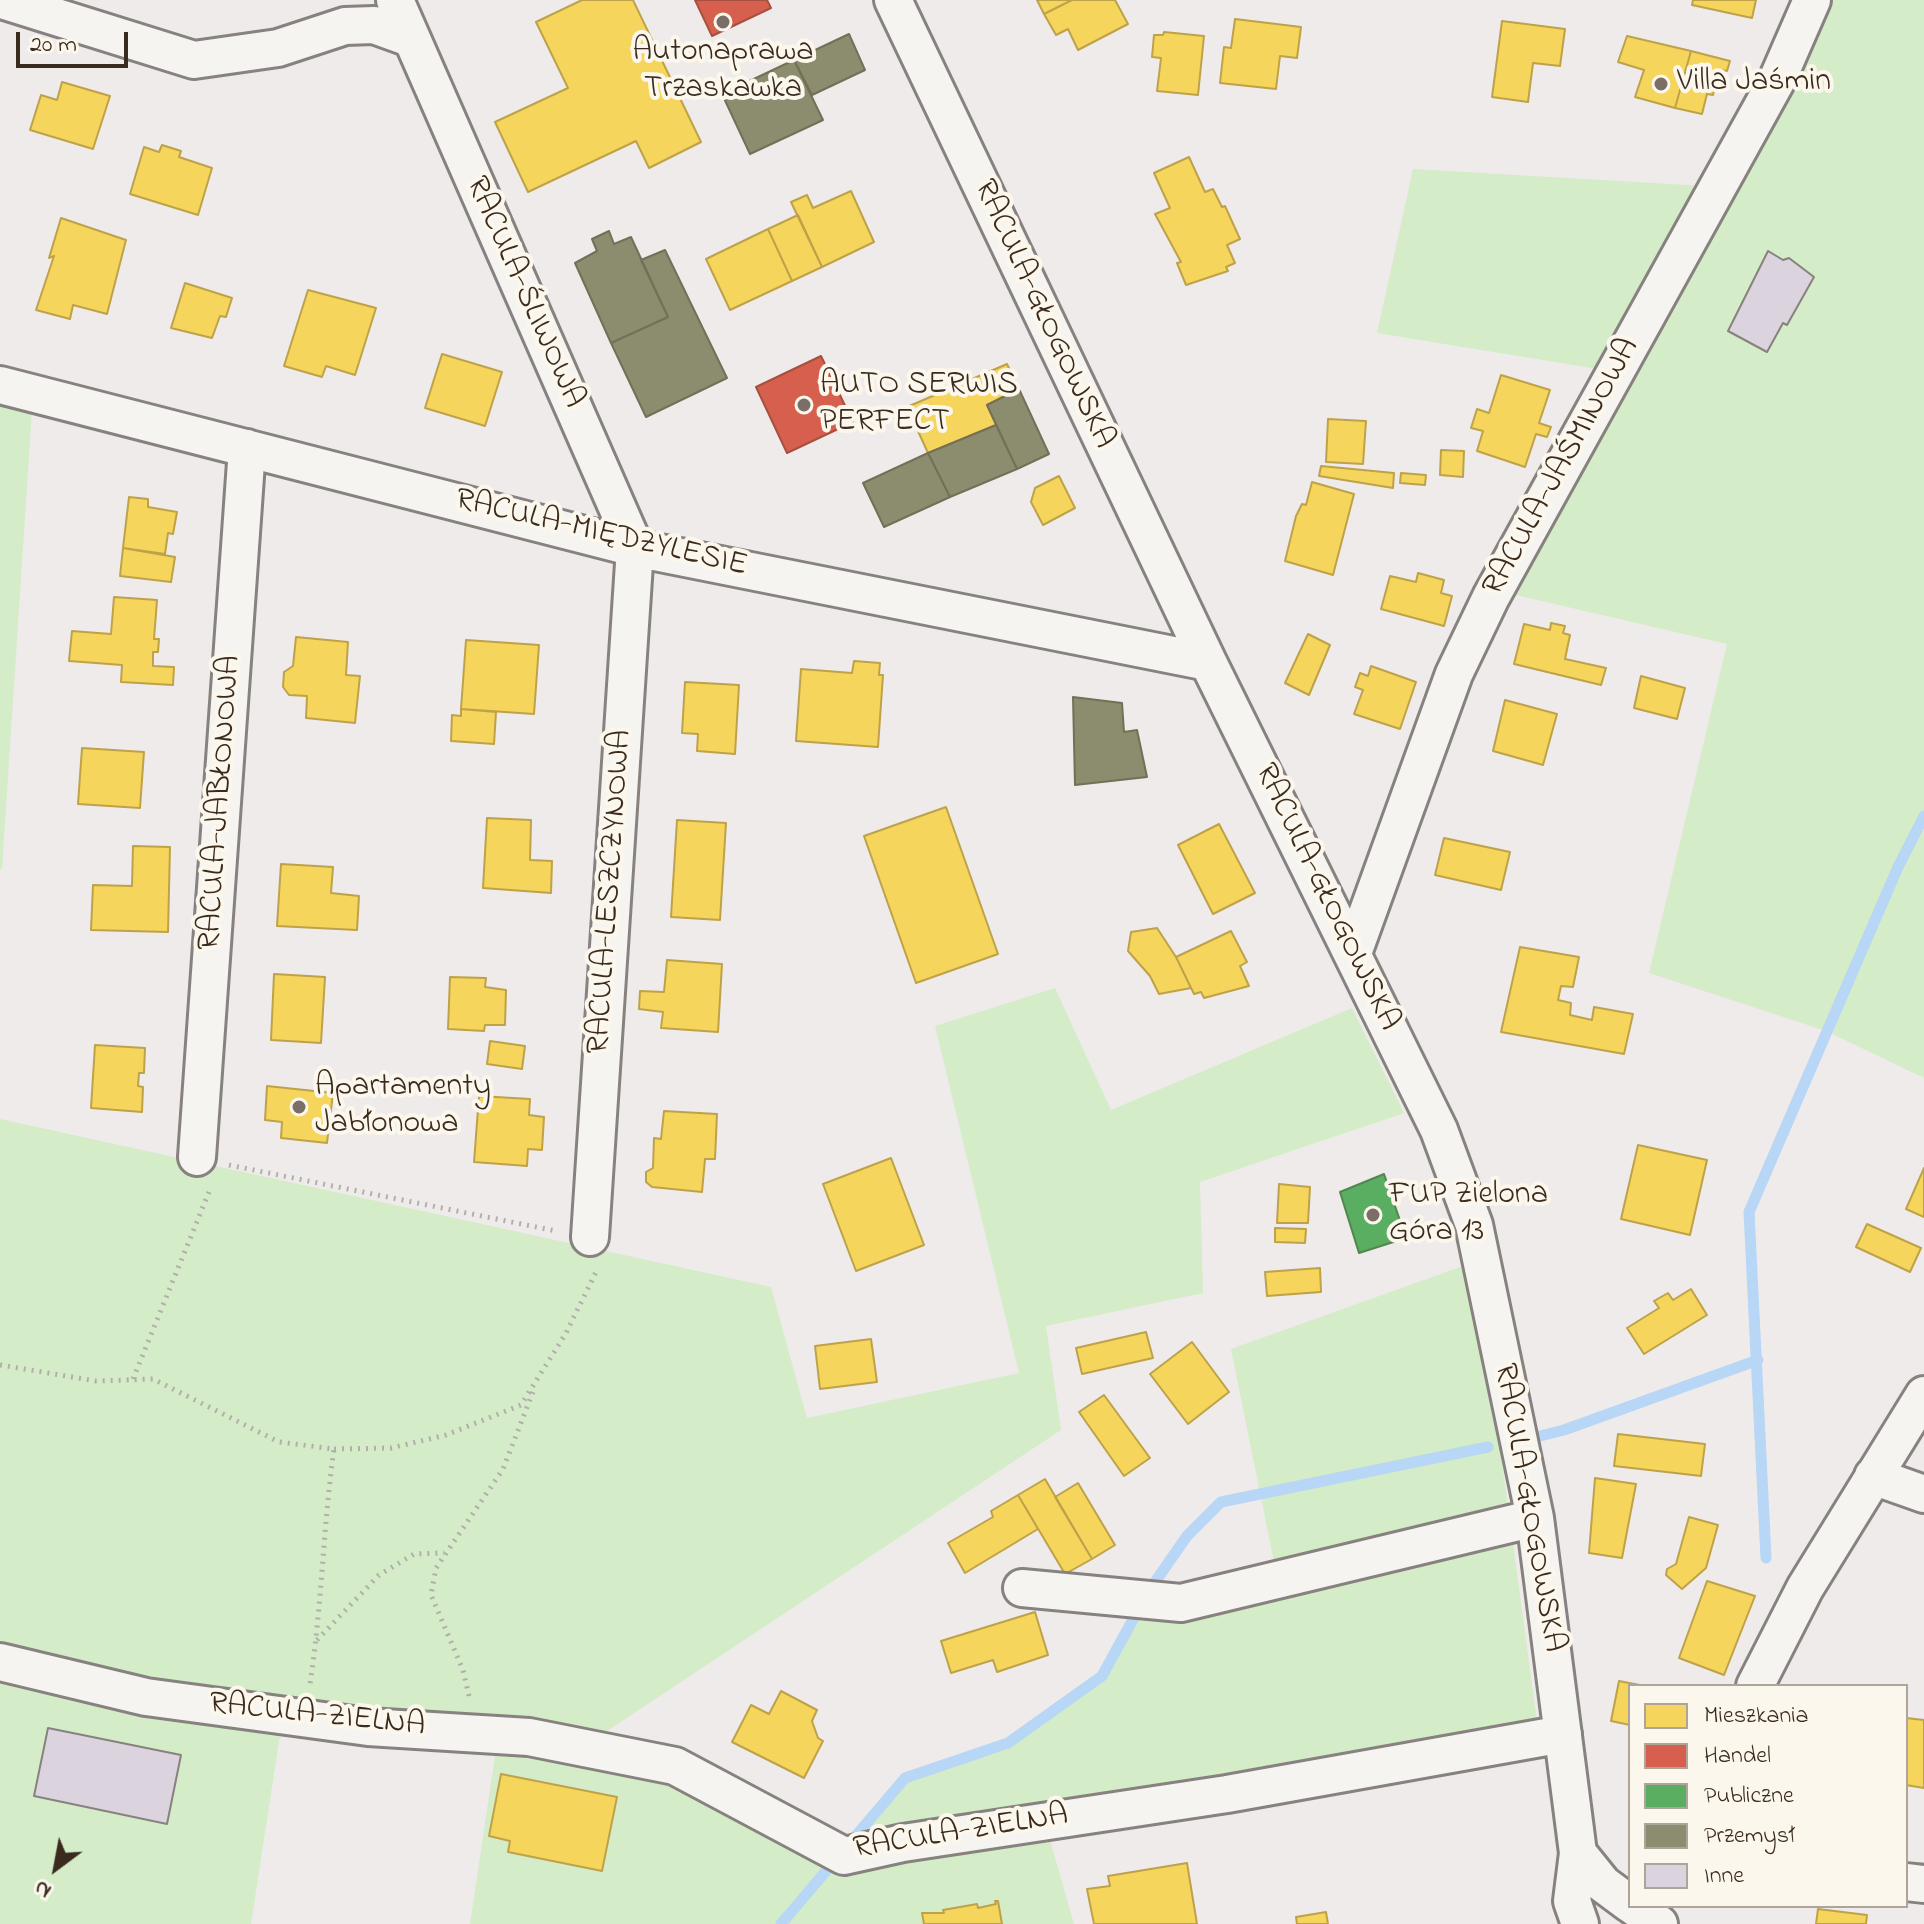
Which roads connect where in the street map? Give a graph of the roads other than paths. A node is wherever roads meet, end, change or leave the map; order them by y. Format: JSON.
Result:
{"nodes":[{"id":1,"x":2,"y":0,"type":"edge"},
{"id":2,"x":395,"y":0,"type":"edge"},
{"id":3,"x":893,"y":0,"type":"edge"},
{"id":4,"x":1812,"y":0,"type":"edge"},
{"id":5,"x":410,"y":38,"type":"junction"},
{"id":6,"x":0,"y":385,"type":"edge"},
{"id":7,"x":247,"y":448,"type":"junction"},
{"id":8,"x":635,"y":548,"type":"junction"},
{"id":9,"x":1208,"y":662,"type":"junction"},
{"id":10,"x":1353,"y":953,"type":"junction"},
{"id":11,"x":206,"y":1159,"type":"road end"},
{"id":12,"x":590,"y":1237,"type":"road end"},
{"id":13,"x":1924,"y":1395,"type":"edge"},
{"id":14,"x":1873,"y":1476,"type":"junction"},
{"id":15,"x":1924,"y":1494,"type":"edge"},
{"id":16,"x":1535,"y":1518,"type":"junction"},
{"id":17,"x":1022,"y":1588,"type":"dead end"},
{"id":18,"x":0,"y":1662,"type":"edge"},
{"id":19,"x":1756,"y":1684,"type":"edge"},
{"id":20,"x":1563,"y":1734,"type":"junction"},
{"id":21,"x":1578,"y":1853,"type":"junction"},
{"id":22,"x":1628,"y":1902,"type":"edge"},
{"id":23,"x":1636,"y":1908,"type":"edge"},
{"id":24,"x":1580,"y":1924,"type":"edge"},
{"id":25,"x":1659,"y":1924,"type":"edge"}],
"edges":[{"from":1,"to":5,"type":"street"},
{"from":2,"to":5,"type":"street","name":"RACULA-ŚLIWOWA"},
{"from":3,"to":9,"type":"street","name":"RACULA-GŁOGOWSKA"},
{"from":4,"to":10,"type":"street","name":"RACULA-JAŚMINOWA"},
{"from":5,"to":8,"type":"street","name":"RACULA-ŚLIWOWA"},
{"from":6,"to":7,"type":"street","name":"RACULA-MIĘDZYLESIE"},
{"from":7,"to":8,"type":"street","name":"RACULA-MIĘDZYLESIE"},
{"from":7,"to":11,"type":"street","name":"RACULA-JABŁONOWA"},
{"from":8,"to":9,"type":"street","name":"RACULA-MIĘDZYLESIE"},
{"from":8,"to":12,"type":"street","name":"RACULA-LESZCZYNOWA"},
{"from":9,"to":10,"type":"street","name":"RACULA-GŁOGOWSKA"},
{"from":10,"to":16,"type":"street","name":"RACULA-GŁOGOWSKA"},
{"from":13,"to":14,"type":"street"},
{"from":14,"to":15,"type":"street"},
{"from":14,"to":19,"type":"street"},
{"from":16,"to":17,"type":"street"},
{"from":16,"to":20,"type":"street","name":"RACULA-GŁOGOWSKA"},
{"from":18,"to":20,"type":"street","name":"RACULA-ZIELNA"},
{"from":20,"to":21,"type":"street","name":"RACULA-GŁOGOWSKA"},
{"from":21,"to":22,"type":"street"},
{"from":21,"to":24,"type":"street","name":"RACULA-GŁOGOWSKA"},
{"from":23,"to":25,"type":"street"}]}
